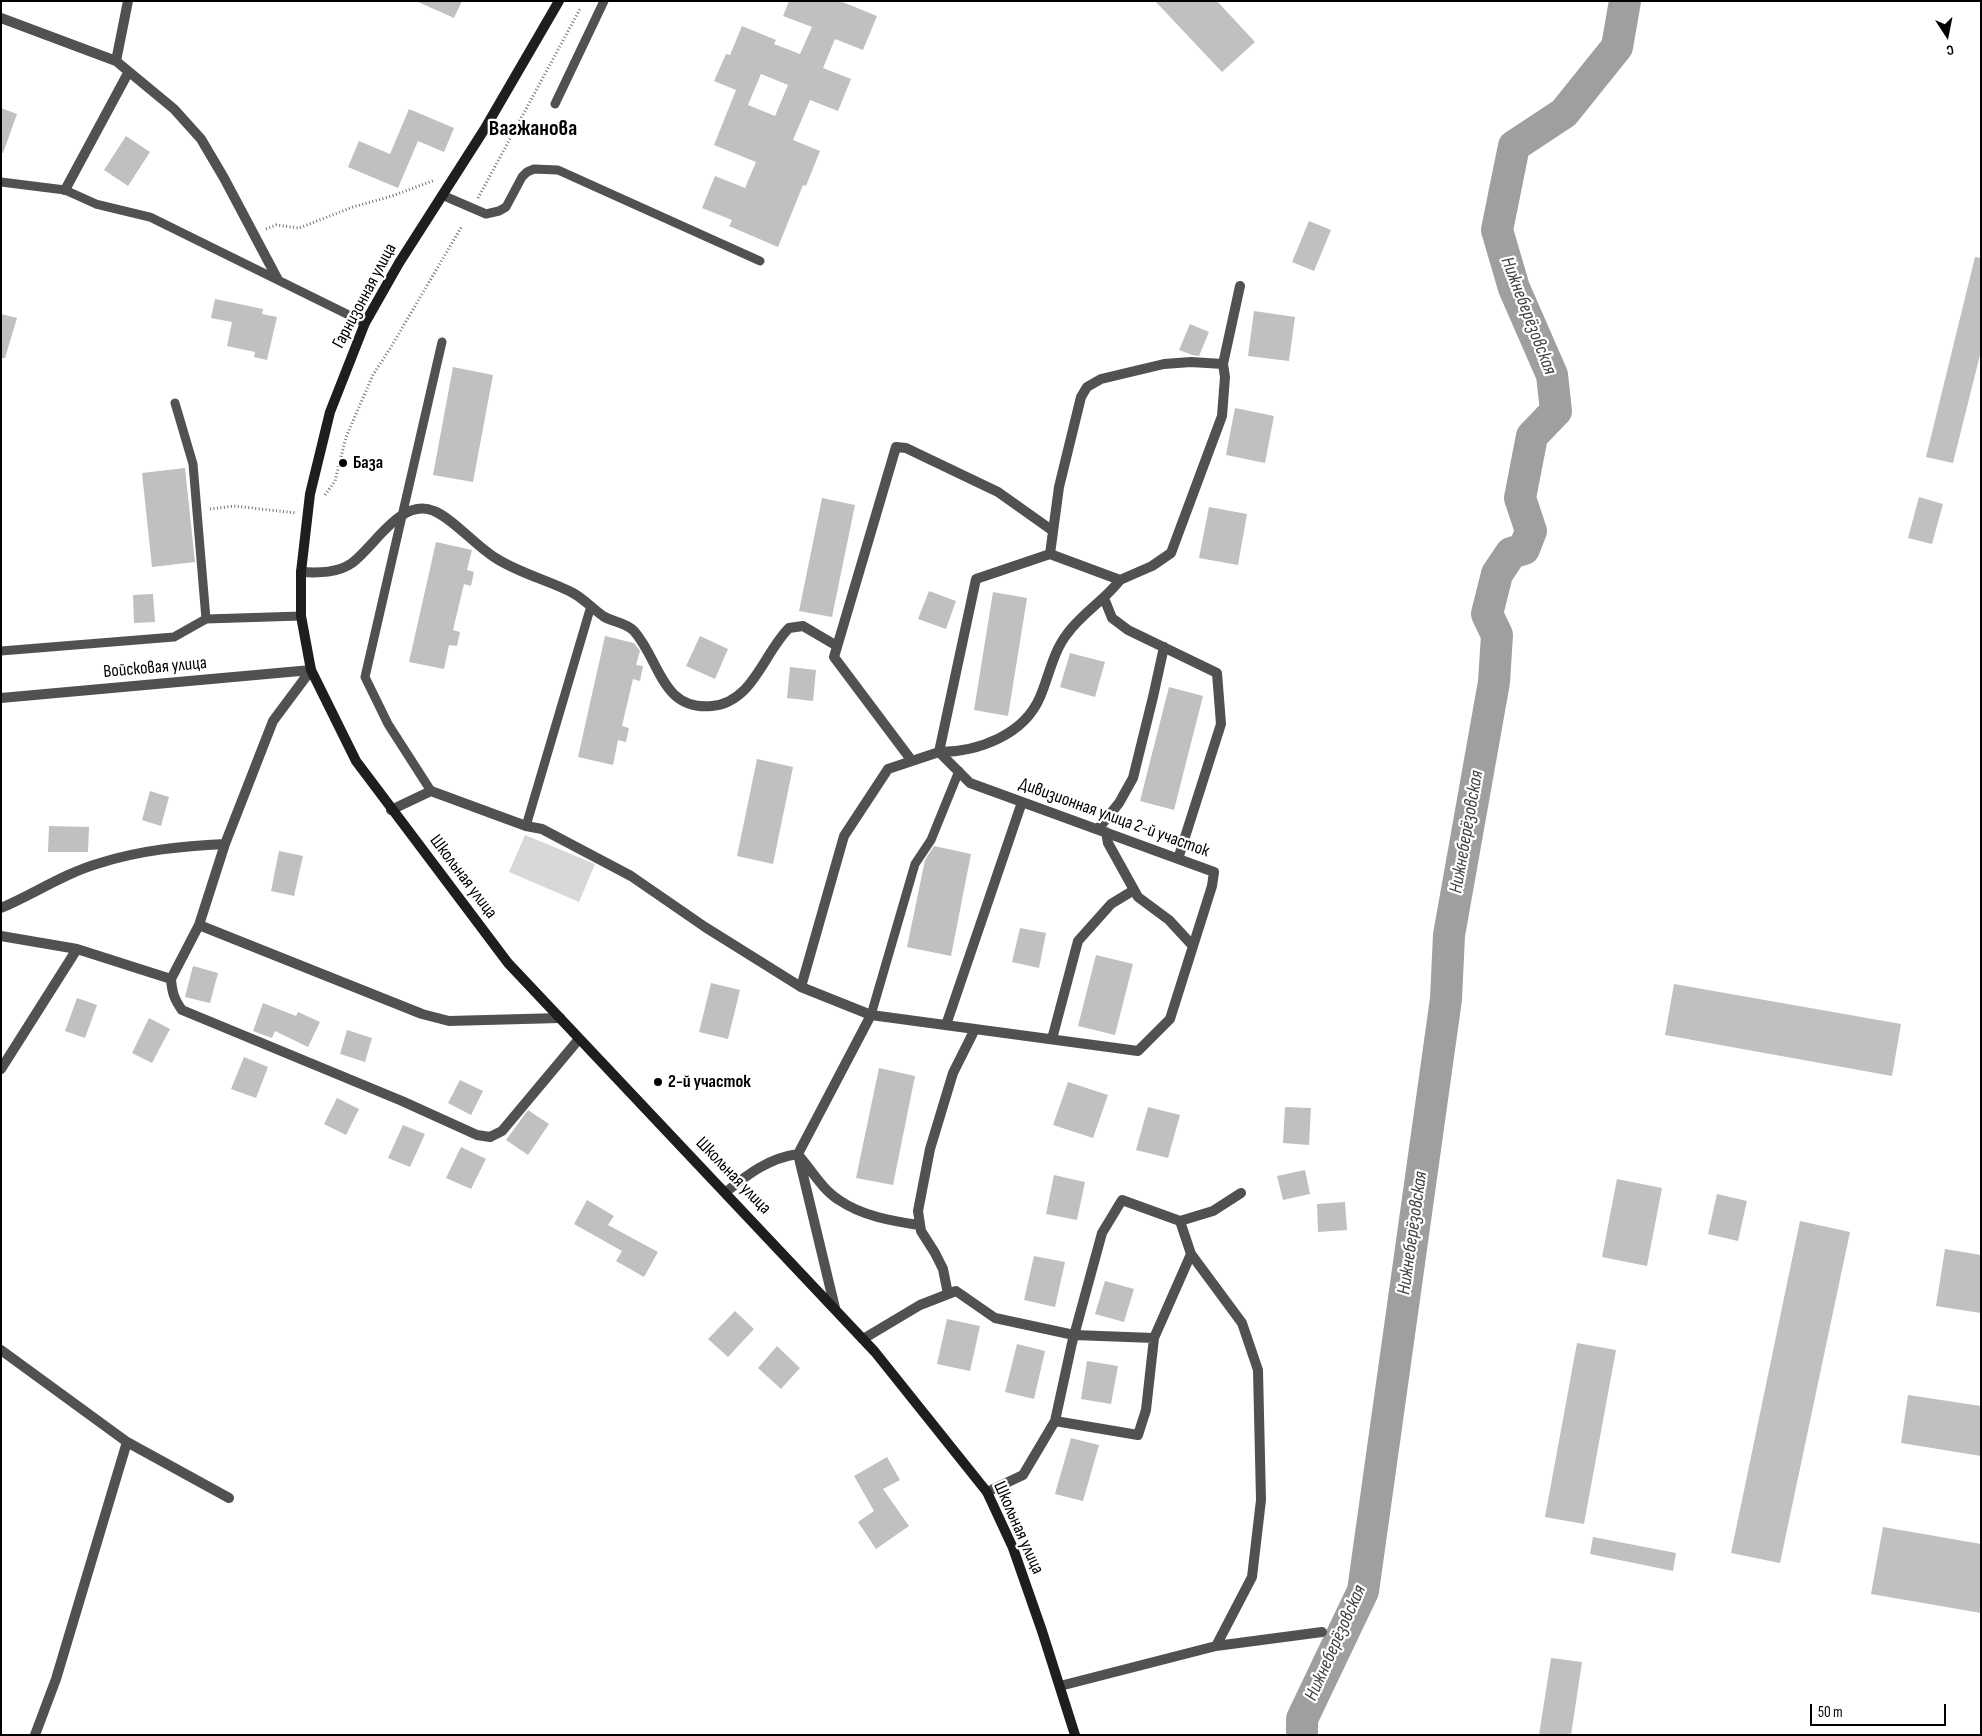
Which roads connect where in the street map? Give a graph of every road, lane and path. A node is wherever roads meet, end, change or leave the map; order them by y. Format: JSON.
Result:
{"nodes":[{"id":1,"x":128,"y":1,"type":"edge"},
{"id":2,"x":559,"y":1,"type":"edge"},
{"id":3,"x":604,"y":1,"type":"edge"},
{"id":4,"x":580,"y":9,"type":"dead end"},
{"id":5,"x":1,"y":18,"type":"edge"},
{"id":6,"x":116,"y":61,"type":"junction"},
{"id":7,"x":128,"y":72,"type":"junction"},
{"id":8,"x":555,"y":104,"type":"dead end"},
{"id":9,"x":437,"y":179,"type":"dead end"},
{"id":10,"x":1,"y":182,"type":"edge"},
{"id":11,"x":65,"y":190,"type":"junction"},
{"id":12,"x":442,"y":195,"type":"junction"},
{"id":13,"x":477,"y":200,"type":"dead end"},
{"id":14,"x":462,"y":226,"type":"dead end"},
{"id":15,"x":254,"y":234,"type":"junction"},
{"id":16,"x":760,"y":260,"type":"dead end"},
{"id":17,"x":277,"y":278,"type":"junction"},
{"id":18,"x":1240,"y":286,"type":"dead end"},
{"id":19,"x":365,"y":323,"type":"junction"},
{"id":20,"x":442,"y":342,"type":"dead end"},
{"id":21,"x":1223,"y":364,"type":"junction"},
{"id":22,"x":175,"y":403,"type":"dead end"},
{"id":23,"x":322,"y":499,"type":"dead end"},
{"id":24,"x":197,"y":511,"type":"junction"},
{"id":25,"x":296,"y":513,"type":"dead end"},
{"id":26,"x":402,"y":515,"type":"junction"},
{"id":27,"x":1053,"y":531,"type":"junction"},
{"id":28,"x":1050,"y":554,"type":"junction"},
{"id":29,"x":301,"y":572,"type":"junction"},
{"id":30,"x":1120,"y":580,"type":"junction"},
{"id":31,"x":1104,"y":598,"type":"junction"},
{"id":32,"x":591,"y":606,"type":"junction"},
{"id":33,"x":301,"y":616,"type":"junction"},
{"id":34,"x":206,"y":619,"type":"junction"},
{"id":35,"x":837,"y":646,"type":"junction"},
{"id":36,"x":1164,"y":647,"type":"junction"},
{"id":37,"x":1,"y":651,"type":"edge"},
{"id":38,"x":311,"y":670,"type":"junction"},
{"id":39,"x":1,"y":698,"type":"edge"},
{"id":40,"x":939,"y":752,"type":"junction"},
{"id":41,"x":912,"y":761,"type":"junction"},
{"id":42,"x":959,"y":772,"type":"junction"},
{"id":43,"x":432,"y":791,"type":"junction"},
{"id":44,"x":1022,"y":802,"type":"junction"},
{"id":45,"x":391,"y":810,"type":"junction"},
{"id":46,"x":526,"y":826,"type":"junction"},
{"id":47,"x":1102,"y":831,"type":"junction"},
{"id":48,"x":225,"y":844,"type":"junction"},
{"id":49,"x":1178,"y":859,"type":"junction"},
{"id":50,"x":1134,"y":890,"type":"junction"},
{"id":51,"x":1,"y":908,"type":"edge"},
{"id":52,"x":199,"y":925,"type":"junction"},
{"id":53,"x":1,"y":936,"type":"edge"},
{"id":54,"x":1193,"y":946,"type":"junction"},
{"id":55,"x":77,"y":949,"type":"junction"},
{"id":56,"x":171,"y":979,"type":"junction"},
{"id":57,"x":801,"y":987,"type":"junction"},
{"id":58,"x":870,"y":1015,"type":"junction"},
{"id":59,"x":560,"y":1018,"type":"junction"},
{"id":60,"x":946,"y":1025,"type":"junction"},
{"id":61,"x":975,"y":1029,"type":"junction"},
{"id":62,"x":579,"y":1039,"type":"junction"},
{"id":63,"x":1052,"y":1039,"type":"junction"},
{"id":64,"x":1,"y":1069,"type":"edge"},
{"id":65,"x":798,"y":1154,"type":"junction"},
{"id":66,"x":726,"y":1192,"type":"junction"},
{"id":67,"x":1241,"y":1193,"type":"dead end"},
{"id":68,"x":1180,"y":1220,"type":"junction"},
{"id":69,"x":919,"y":1225,"type":"junction"},
{"id":70,"x":1191,"y":1254,"type":"junction"},
{"id":71,"x":948,"y":1294,"type":"junction"},
{"id":72,"x":835,"y":1308,"type":"junction"},
{"id":73,"x":1074,"y":1335,"type":"junction"},
{"id":74,"x":1154,"y":1338,"type":"junction"},
{"id":75,"x":863,"y":1339,"type":"junction"},
{"id":76,"x":1,"y":1350,"type":"edge"},
{"id":77,"x":1054,"y":1421,"type":"junction"},
{"id":78,"x":127,"y":1442,"type":"junction"},
{"id":79,"x":987,"y":1492,"type":"junction"},
{"id":80,"x":228,"y":1498,"type":"dead end"},
{"id":81,"x":1322,"y":1632,"type":"dead end"},
{"id":82,"x":1216,"y":1646,"type":"junction"},
{"id":83,"x":1060,"y":1686,"type":"junction"},
{"id":84,"x":35,"y":1735,"type":"edge"},
{"id":85,"x":1075,"y":1735,"type":"edge"}],
"edges":[{"from":1,"to":6,"type":"street"},
{"from":2,"to":12,"type":"street","name":"Гарнизонная улица"},
{"from":3,"to":8,"type":"lane"},
{"from":4,"to":13,"type":"path"},
{"from":5,"to":6,"type":"street"},
{"from":6,"to":7,"type":"street"},
{"from":7,"to":11,"type":"street"},
{"from":7,"to":15,"type":"street"},
{"from":9,"to":15,"type":"path"},
{"from":10,"to":11,"type":"lane"},
{"from":11,"to":17,"type":"lane"},
{"from":12,"to":16,"type":"lane"},
{"from":12,"to":19,"type":"street","name":"Гарнизонная улица"},
{"from":14,"to":23,"type":"path"},
{"from":15,"to":17,"type":"street"},
{"from":17,"to":19,"type":"lane"},
{"from":18,"to":21,"type":"street"},
{"from":19,"to":29,"type":"street","name":"Гарнизонная улица"},
{"from":20,"to":26,"type":"lane"},
{"from":21,"to":27,"type":"street"},
{"from":21,"to":30,"type":"street"},
{"from":22,"to":24,"type":"lane"},
{"from":24,"to":25,"type":"path"},
{"from":24,"to":34,"type":"lane"},
{"from":26,"to":29,"type":"street"},
{"from":26,"to":32,"type":"street"},
{"from":26,"to":43,"type":"lane"},
{"from":27,"to":28,"type":"street"},
{"from":27,"to":35,"type":"street"},
{"from":28,"to":30,"type":"street"},
{"from":28,"to":40,"type":"street"},
{"from":29,"to":33,"type":"street","name":"Гарнизонная улица"},
{"from":30,"to":31,"type":"street"},
{"from":31,"to":36,"type":"street"},
{"from":31,"to":40,"type":"street"},
{"from":32,"to":35,"type":"street"},
{"from":32,"to":46,"type":"lane"},
{"from":33,"to":34,"type":"lane"},
{"from":33,"to":38,"type":"street","name":"Гарнизонная улица"},
{"from":34,"to":37,"type":"lane"},
{"from":35,"to":41,"type":"street"},
{"from":36,"to":47,"type":"street"},
{"from":36,"to":49,"type":"street"},
{"from":38,"to":39,"type":"street","name":"Войсковая улица"},
{"from":38,"to":45,"type":"street","name":"Школьная улица"},
{"from":38,"to":48,"type":"street"},
{"from":40,"to":41,"type":"street"},
{"from":40,"to":42,"type":"street","name":"Дивизионная улица 2-й участок"},
{"from":41,"to":57,"type":"street"},
{"from":42,"to":44,"type":"street","name":"Дивизионная улица 2-й участок"},
{"from":42,"to":58,"type":"lane"},
{"from":43,"to":45,"type":"street"},
{"from":43,"to":46,"type":"street","name":"Дивизионная улица 2-й участок"},
{"from":44,"to":47,"type":"street","name":"Дивизионная улица 2-й участок"},
{"from":44,"to":60,"type":"street"},
{"from":45,"to":59,"type":"street","name":"Школьная улица"},
{"from":46,"to":57,"type":"street","name":"Дивизионная улица 2-й участок"},
{"from":47,"to":49,"type":"street","name":"Дивизионная улица 2-й участок"},
{"from":47,"to":50,"type":"street"},
{"from":48,"to":51,"type":"street"},
{"from":48,"to":52,"type":"street"},
{"from":49,"to":54,"type":"street","name":"Дивизионная улица 2-й участок"},
{"from":50,"to":54,"type":"street"},
{"from":50,"to":63,"type":"street"},
{"from":52,"to":56,"type":"street"},
{"from":52,"to":59,"type":"street"},
{"from":53,"to":55,"type":"street"},
{"from":54,"to":63,"type":"street","name":"Дивизионная улица 2-й участок"},
{"from":55,"to":56,"type":"street"},
{"from":55,"to":64,"type":"street"},
{"from":56,"to":62,"type":"street"},
{"from":57,"to":58,"type":"street","name":"Дивизионная улица 2-й участок"},
{"from":58,"to":60,"type":"street","name":"Дивизионная улица 2-й участок"},
{"from":58,"to":65,"type":"street"},
{"from":59,"to":62,"type":"street","name":"Школьная улица"},
{"from":60,"to":61,"type":"street","name":"Дивизионная улица 2-й участок"},
{"from":61,"to":63,"type":"street","name":"Дивизионная улица 2-й участок"},
{"from":61,"to":69,"type":"street"},
{"from":62,"to":66,"type":"street","name":"Школьная улица"},
{"from":65,"to":66,"type":"street"},
{"from":65,"to":69,"type":"street"},
{"from":65,"to":72,"type":"street"},
{"from":66,"to":72,"type":"street","name":"Школьная улица"},
{"from":67,"to":68,"type":"street"},
{"from":68,"to":70,"type":"street"},
{"from":68,"to":73,"type":"street"},
{"from":69,"to":71,"type":"street"},
{"from":70,"to":74,"type":"street"},
{"from":70,"to":82,"type":"street"},
{"from":71,"to":73,"type":"street"},
{"from":71,"to":75,"type":"street"},
{"from":72,"to":75,"type":"street","name":"Школьная улица"},
{"from":73,"to":74,"type":"street"},
{"from":73,"to":77,"type":"street"},
{"from":74,"to":77,"type":"street"},
{"from":75,"to":79,"type":"street","name":"Школьная улица"},
{"from":76,"to":78,"type":"street"},
{"from":77,"to":79,"type":"street"},
{"from":78,"to":80,"type":"street"},
{"from":78,"to":84,"type":"street"},
{"from":79,"to":83,"type":"street","name":"Школьная улица"},
{"from":81,"to":82,"type":"street"},
{"from":82,"to":83,"type":"street"},
{"from":83,"to":85,"type":"street","name":"Школьная улица"}]}
